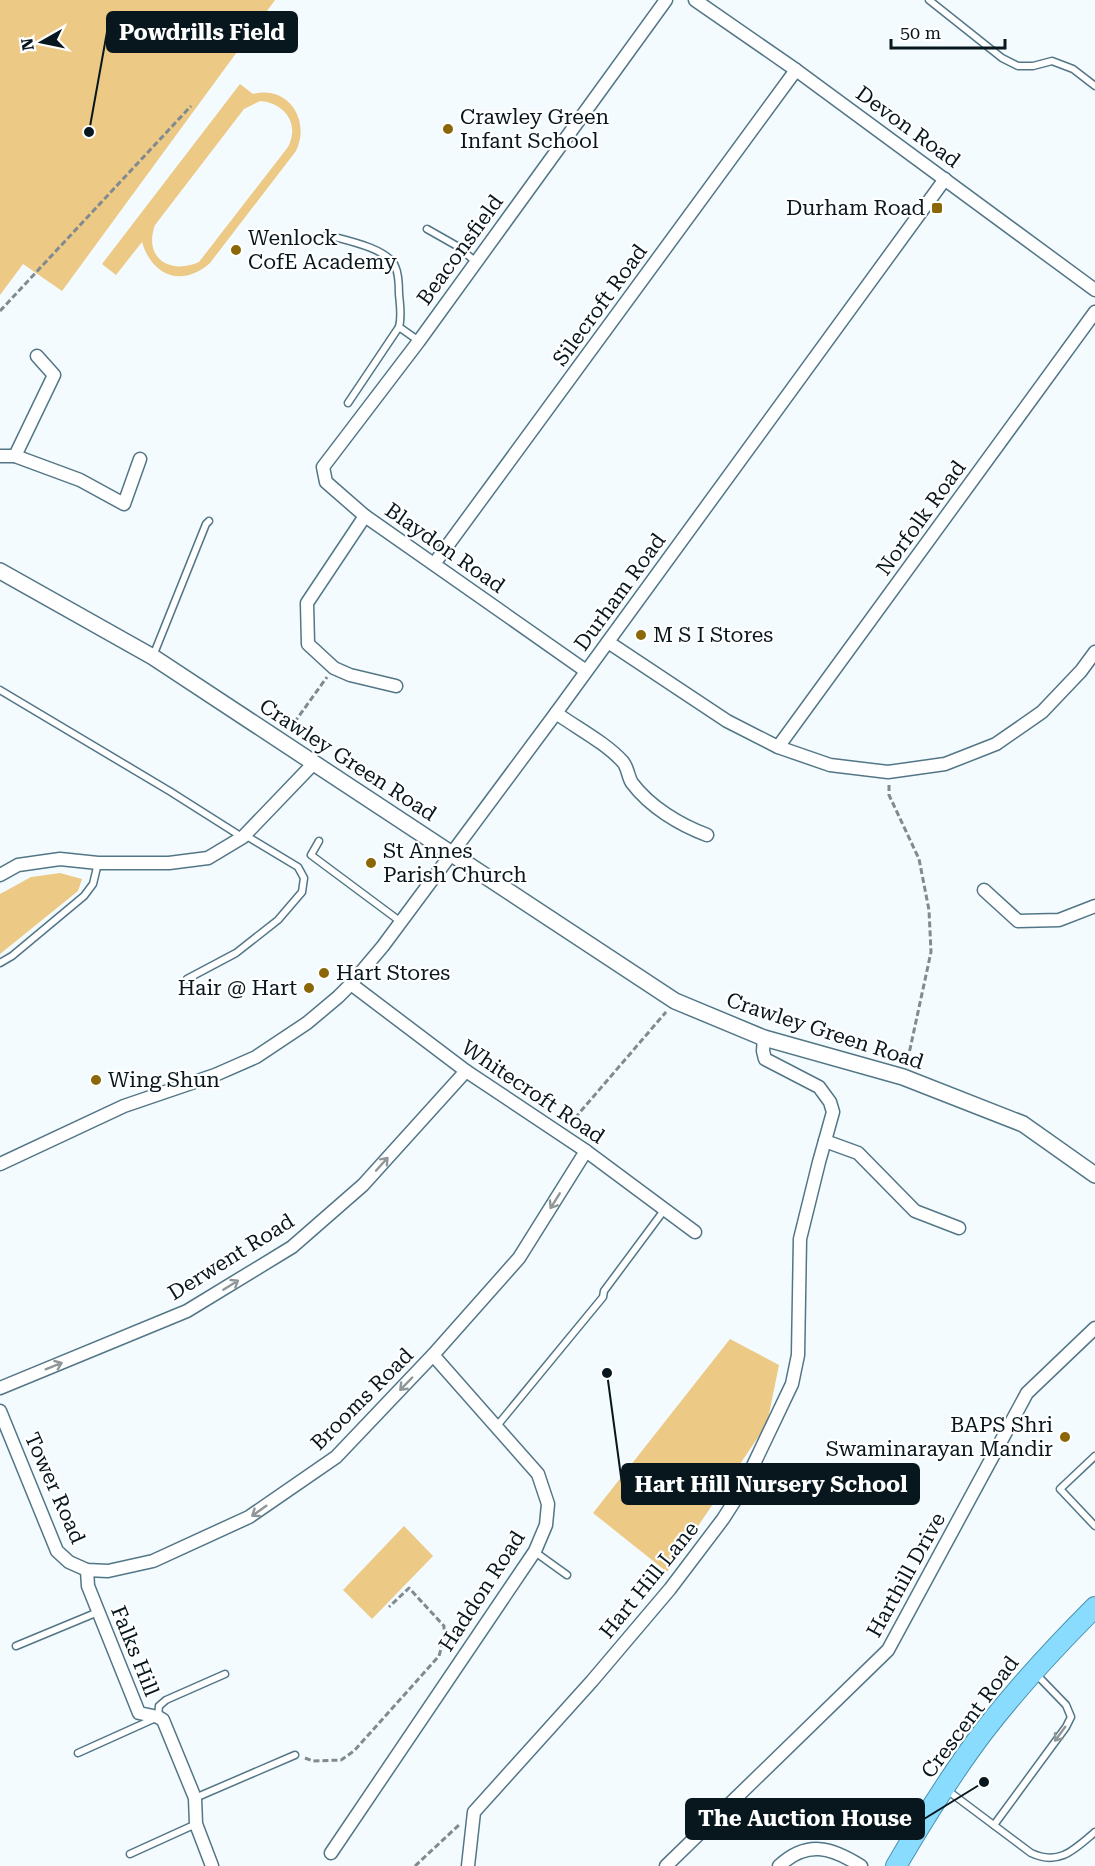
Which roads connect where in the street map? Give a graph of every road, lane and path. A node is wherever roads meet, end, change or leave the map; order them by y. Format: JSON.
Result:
{"nodes":[{"id":1,"x":666,"y":0,"type":"edge"},
{"id":2,"x":695,"y":0,"type":"edge"},
{"id":3,"x":928,"y":0,"type":"edge"},
{"id":4,"x":796,"y":70,"type":"junction"},
{"id":5,"x":1095,"y":86,"type":"edge"},
{"id":6,"x":191,"y":106,"type":"dead end"},
{"id":7,"x":945,"y":178,"type":"junction"},
{"id":8,"x":427,"y":229,"type":"dead end"},
{"id":9,"x":327,"y":235,"type":"dead end"},
{"id":10,"x":476,"y":262,"type":"junction"},
{"id":11,"x":1095,"y":290,"type":"edge"},
{"id":12,"x":0,"y":311,"type":"edge"},
{"id":13,"x":1095,"y":312,"type":"edge"},
{"id":14,"x":399,"y":327,"type":"junction"},
{"id":15,"x":418,"y":341,"type":"junction"},
{"id":16,"x":37,"y":356,"type":"dead end"},
{"id":17,"x":348,"y":403,"type":"dead end"},
{"id":18,"x":0,"y":456,"type":"edge"},
{"id":19,"x":15,"y":456,"type":"junction"},
{"id":20,"x":140,"y":459,"type":"dead end"},
{"id":21,"x":365,"y":516,"type":"junction"},
{"id":22,"x":209,"y":521,"type":"dead end"},
{"id":23,"x":434,"y":564,"type":"junction"},
{"id":24,"x":0,"y":571,"type":"edge"},
{"id":25,"x":608,"y":642,"type":"junction"},
{"id":26,"x":1095,"y":651,"type":"edge"},
{"id":27,"x":153,"y":657,"type":"junction"},
{"id":28,"x":334,"y":668,"type":"junction"},
{"id":29,"x":586,"y":671,"type":"junction"},
{"id":30,"x":396,"y":686,"type":"dead end"},
{"id":31,"x":0,"y":690,"type":"edge"},
{"id":32,"x":556,"y":713,"type":"junction"},
{"id":33,"x":281,"y":741,"type":"junction"},
{"id":34,"x":778,"y":747,"type":"junction"},
{"id":35,"x":314,"y":764,"type":"junction"},
{"id":36,"x":888,"y":772,"type":"junction"},
{"id":37,"x":707,"y":835,"type":"dead end"},
{"id":38,"x":244,"y":836,"type":"junction"},
{"id":39,"x":319,"y":841,"type":"dead end"},
{"id":40,"x":452,"y":853,"type":"junction"},
{"id":41,"x":98,"y":863,"type":"junction"},
{"id":42,"x":0,"y":875,"type":"edge"},
{"id":43,"x":984,"y":890,"type":"dead end"},
{"id":44,"x":1095,"y":906,"type":"edge"},
{"id":45,"x":401,"y":922,"type":"junction"},
{"id":46,"x":0,"y":963,"type":"edge"},
{"id":47,"x":187,"y":979,"type":"dead end"},
{"id":48,"x":351,"y":984,"type":"junction"},
{"id":49,"x":675,"y":1001,"type":"junction"},
{"id":50,"x":764,"y":1038,"type":"junction"},
{"id":51,"x":466,"y":1071,"type":"junction"},
{"id":52,"x":903,"y":1077,"type":"junction"},
{"id":53,"x":561,"y":1135,"type":"junction"},
{"id":54,"x":825,"y":1141,"type":"junction"},
{"id":55,"x":586,"y":1151,"type":"junction"},
{"id":56,"x":0,"y":1164,"type":"edge"},
{"id":57,"x":1095,"y":1175,"type":"edge"},
{"id":58,"x":666,"y":1209,"type":"junction"},
{"id":59,"x":959,"y":1228,"type":"dead end"},
{"id":60,"x":695,"y":1232,"type":"dead end"},
{"id":61,"x":1095,"y":1328,"type":"edge"},
{"id":62,"x":433,"y":1355,"type":"junction"},
{"id":63,"x":0,"y":1388,"type":"edge"},
{"id":64,"x":0,"y":1411,"type":"edge"},
{"id":65,"x":496,"y":1428,"type":"junction"},
{"id":66,"x":1095,"y":1456,"type":"edge"},
{"id":67,"x":1095,"y":1526,"type":"edge"},
{"id":68,"x":535,"y":1551,"type":"junction"},
{"id":69,"x":87,"y":1570,"type":"junction"},
{"id":70,"x":567,"y":1575,"type":"dead end"},
{"id":71,"x":389,"y":1607,"type":"dead end"},
{"id":72,"x":1095,"y":1607,"type":"edge"},
{"id":73,"x":98,"y":1612,"type":"junction"},
{"id":74,"x":16,"y":1646,"type":"dead end"},
{"id":75,"x":1033,"y":1672,"type":"junction"},
{"id":76,"x":225,"y":1674,"type":"dead end"},
{"id":77,"x":158,"y":1717,"type":"junction"},
{"id":78,"x":78,"y":1753,"type":"dead end"},
{"id":79,"x":295,"y":1755,"type":"joint"},
{"id":80,"x":944,"y":1788,"type":"junction"},
{"id":81,"x":195,"y":1798,"type":"junction"},
{"id":82,"x":474,"y":1812,"type":"junction"},
{"id":83,"x":196,"y":1824,"type":"junction"},
{"id":84,"x":994,"y":1825,"type":"junction"},
{"id":85,"x":1095,"y":1832,"type":"edge"},
{"id":86,"x":332,"y":1853,"type":"dead end"},
{"id":87,"x":130,"y":1854,"type":"dead end"},
{"id":88,"x":212,"y":1866,"type":"edge"},
{"id":89,"x":415,"y":1866,"type":"edge"},
{"id":90,"x":468,"y":1866,"type":"edge"},
{"id":91,"x":666,"y":1866,"type":"edge"},
{"id":92,"x":779,"y":1866,"type":"edge"},
{"id":93,"x":861,"y":1866,"type":"edge"},
{"id":94,"x":896,"y":1866,"type":"edge"}],
"edges":[{"from":1,"to":10,"type":"street","name":"Beaconsfield"},
{"from":2,"to":4,"type":"street","name":"Devon Road"},
{"from":3,"to":5,"type":"lane"},
{"from":4,"to":7,"type":"street","name":"Devon Road"},
{"from":4,"to":23,"type":"street","name":"Silecroft Road"},
{"from":6,"to":12,"type":"path"},
{"from":7,"to":11,"type":"street","name":"Devon Road"},
{"from":7,"to":25,"type":"street","name":"Durham Road"},
{"from":8,"to":10,"type":"lane"},
{"from":9,"to":14,"type":"lane"},
{"from":10,"to":15,"type":"street","name":"Beaconsfield"},
{"from":13,"to":34,"type":"street","name":"Norfolk Road"},
{"from":14,"to":15,"type":"lane"},
{"from":14,"to":17,"type":"lane"},
{"from":15,"to":21,"type":"street","name":"Beaconsfield"},
{"from":16,"to":19,"type":"street"},
{"from":18,"to":19,"type":"street"},
{"from":19,"to":20,"type":"street"},
{"from":21,"to":23,"type":"street","name":"Blaydon Road"},
{"from":21,"to":28,"type":"street","name":"Blaydon Road"},
{"from":22,"to":27,"type":"lane"},
{"from":23,"to":29,"type":"street","name":"Blaydon Road"},
{"from":24,"to":27,"type":"street","name":"Crawley Green Road"},
{"from":25,"to":29,"type":"street","name":"Durham Road"},
{"from":25,"to":34,"type":"street"},
{"from":26,"to":36,"type":"street"},
{"from":27,"to":33,"type":"street","name":"Crawley Green Road"},
{"from":28,"to":30,"type":"street","name":"Blaydon Road"},
{"from":28,"to":33,"type":"path"},
{"from":29,"to":32,"type":"street","name":"Durham Road"},
{"from":31,"to":38,"type":"lane"},
{"from":32,"to":37,"type":"street"},
{"from":32,"to":40,"type":"street","name":"Durham Road"},
{"from":33,"to":35,"type":"street","name":"Crawley Green Road"},
{"from":34,"to":36,"type":"street"},
{"from":35,"to":38,"type":"street"},
{"from":35,"to":40,"type":"street","name":"Crawley Green Road"},
{"from":36,"to":52,"type":"path"},
{"from":38,"to":41,"type":"street"},
{"from":38,"to":47,"type":"lane"},
{"from":39,"to":45,"type":"lane"},
{"from":40,"to":45,"type":"street","name":"Durham Road"},
{"from":40,"to":49,"type":"street","name":"Crawley Green Road"},
{"from":41,"to":42,"type":"street"},
{"from":41,"to":46,"type":"lane"},
{"from":43,"to":44,"type":"street"},
{"from":45,"to":48,"type":"street","name":"Durham Road"},
{"from":48,"to":51,"type":"street","name":"Whitecroft Road"},
{"from":48,"to":56,"type":"street","name":"Durham Road"},
{"from":49,"to":50,"type":"street","name":"Crawley Green Road"},
{"from":49,"to":53,"type":"path"},
{"from":50,"to":52,"type":"street","name":"Crawley Green Road"},
{"from":50,"to":54,"type":"street","name":"Hart Hill Lane"},
{"from":51,"to":53,"type":"street","name":"Whitecroft Road"},
{"from":63,"to":51,"type":"street","name":"Derwent Road","one_way":true},
{"from":52,"to":57,"type":"street","name":"Crawley Green Road"},
{"from":53,"to":55,"type":"street","name":"Whitecroft Road"},
{"from":54,"to":59,"type":"street"},
{"from":54,"to":82,"type":"street","name":"Hart Hill Lane"},
{"from":55,"to":58,"type":"street","name":"Whitecroft Road"},
{"from":55,"to":62,"type":"street","name":"Brooms Road","one_way":true},
{"from":58,"to":60,"type":"street","name":"Whitecroft Road"},
{"from":58,"to":65,"type":"lane"},
{"from":61,"to":91,"type":"street","name":"Harthill Drive"},
{"from":62,"to":65,"type":"street","name":"Haddon Road"},
{"from":62,"to":69,"type":"street","name":"Brooms Road","one_way":true},
{"from":64,"to":69,"type":"street","name":"Tower Road"},
{"from":65,"to":68,"type":"street","name":"Haddon Road"},
{"from":66,"to":67,"type":"lane"},
{"from":68,"to":70,"type":"lane"},
{"from":68,"to":86,"type":"street","name":"Haddon Road"},
{"from":69,"to":73,"type":"street","name":"Falks Hill"},
{"from":71,"to":79,"type":"path"},
{"from":72,"to":75,"type":"highway","name":"Crescent Road"},
{"from":73,"to":74,"type":"lane"},
{"from":73,"to":77,"type":"street","name":"Falks Hill"},
{"from":75,"to":80,"type":"highway","name":"Crescent Road"},
{"from":75,"to":84,"type":"lane","one_way":true},
{"from":76,"to":77,"type":"lane"},
{"from":77,"to":78,"type":"lane"},
{"from":77,"to":81,"type":"street","name":"Falks Hill"},
{"from":79,"to":81,"type":"lane"},
{"from":80,"to":84,"type":"lane"},
{"from":80,"to":94,"type":"highway","name":"Crescent Road"},
{"from":81,"to":83,"type":"street","name":"Falks Hill"},
{"from":82,"to":89,"type":"path"},
{"from":82,"to":90,"type":"street"},
{"from":83,"to":87,"type":"lane"},
{"from":83,"to":88,"type":"street","name":"Falks Hill"},
{"from":84,"to":85,"type":"lane"},
{"from":92,"to":93,"type":"street"}]}
